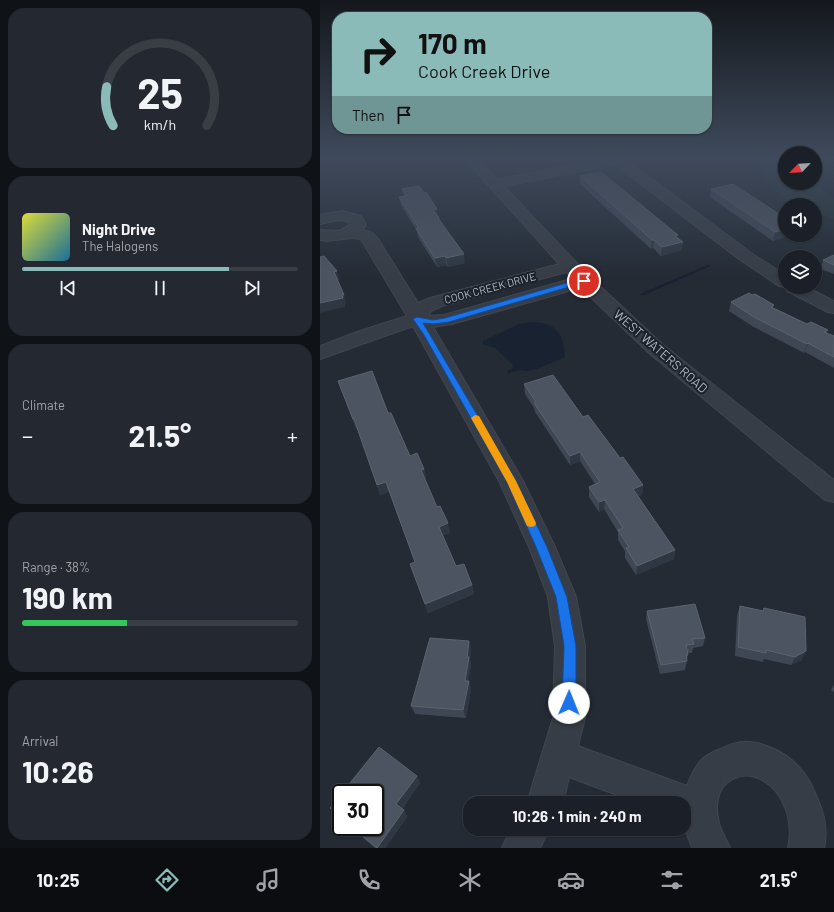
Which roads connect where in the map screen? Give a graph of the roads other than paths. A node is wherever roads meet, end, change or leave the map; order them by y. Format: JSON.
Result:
{"nodes":[{"id":1,"x":509,"y":199,"type":"edge"},
{"id":2,"x":669,"y":199,"type":"edge"},
{"id":3,"x":320,"y":220,"type":"edge"},
{"id":4,"x":352,"y":232,"type":"junction"},
{"id":5,"x":320,"y":235,"type":"edge"},
{"id":6,"x":571,"y":266,"type":"junction"},
{"id":7,"x":778,"y":278,"type":"edge"},
{"id":8,"x":584,"y":281,"type":"junction"},
{"id":9,"x":807,"y":294,"type":"edge"},
{"id":10,"x":834,"y":308,"type":"edge"},
{"id":11,"x":417,"y":319,"type":"junction"},
{"id":12,"x":320,"y":354,"type":"edge"},
{"id":13,"x":834,"y":493,"type":"edge"},
{"id":14,"x":558,"y":756,"type":"junction"},
{"id":15,"x":548,"y":796,"type":"edge"},
{"id":16,"x":699,"y":808,"type":"junction"},
{"id":17,"x":528,"y":836,"type":"edge"},
{"id":18,"x":520,"y":848,"type":"edge"},
{"id":19,"x":712,"y":848,"type":"edge"},
{"id":20,"x":806,"y":848,"type":"edge"}],
"edges":[{"from":1,"to":6,"type":"street","name":"WEST WATERS ROAD"},
{"from":2,"to":7,"type":"street"},
{"from":3,"to":4,"type":"street"},
{"from":4,"to":5,"type":"street"},
{"from":4,"to":11,"type":"street"},
{"from":6,"to":8,"type":"street","name":"WEST WATERS ROAD"},
{"from":6,"to":11,"type":"street","name":"COOK CREEK DRIVE"},
{"from":8,"to":11,"type":"street","name":"COOK CREEK DRIVE"},
{"from":8,"to":13,"type":"street","name":"WEST WATERS ROAD"},
{"from":9,"to":10,"type":"street"},
{"from":11,"to":12,"type":"street","name":"COOK CREEK DRIVE"},
{"from":11,"to":14,"type":"street"},
{"from":14,"to":15,"type":"street"},
{"from":14,"to":16,"type":"street"},
{"from":16,"to":19,"type":"street"},
{"from":16,"to":20,"type":"street"},
{"from":17,"to":18,"type":"street"}]}
